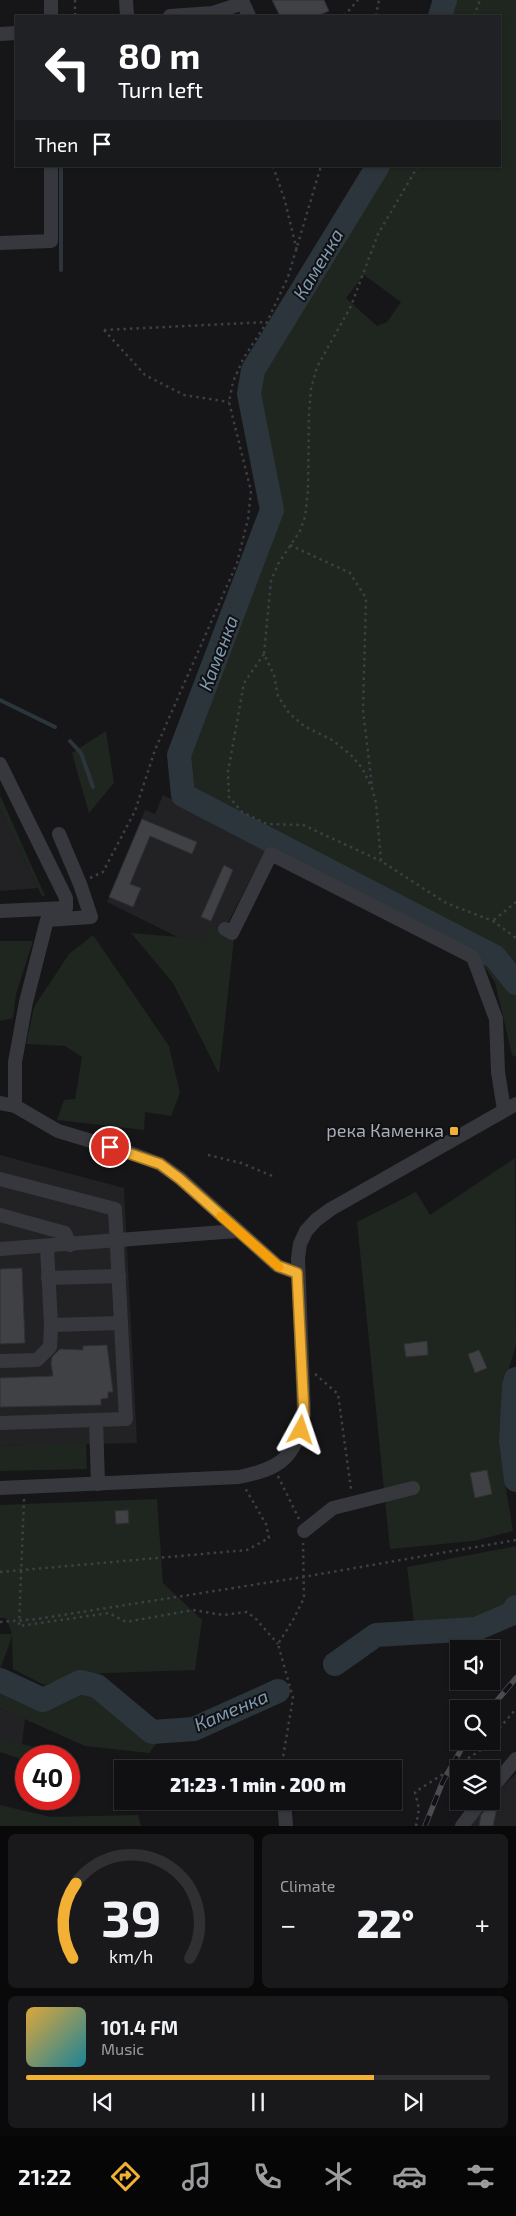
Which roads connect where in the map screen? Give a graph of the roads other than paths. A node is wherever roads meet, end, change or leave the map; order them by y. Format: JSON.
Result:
{"nodes":[{"id":1,"x":51,"y":0,"type":"edge"},
{"id":2,"x":126,"y":0,"type":"edge"},
{"id":3,"x":243,"y":1,"type":"edge"},
{"id":4,"x":51,"y":15,"type":"edge"},
{"id":5,"x":127,"y":15,"type":"edge"},
{"id":6,"x":214,"y":15,"type":"edge"},
{"id":7,"x":249,"y":15,"type":"edge"},
{"id":8,"x":0,"y":34,"type":"edge"},
{"id":9,"x":15,"y":34,"type":"edge"},
{"id":10,"x":51,"y":167,"type":"edge"},
{"id":11,"x":0,"y":243,"type":"edge"},
{"id":12,"x":0,"y":764,"type":"edge"},
{"id":13,"x":59,"y":834,"type":"dead end"},
{"id":14,"x":0,"y":911,"type":"edge"},
{"id":15,"x":225,"y":929,"type":"dead end"},
{"id":16,"x":0,"y":1103,"type":"edge"},
{"id":17,"x":15,"y":1106,"type":"junction"},
{"id":18,"x":510,"y":1107,"type":"edge"},
{"id":19,"x":0,"y":1179,"type":"edge"},
{"id":20,"x":0,"y":1215,"type":"edge"},
{"id":21,"x":237,"y":1231,"type":"junction"},
{"id":22,"x":117,"y":1240,"type":"junction"},
{"id":23,"x":70,"y":1245,"type":"junction"},
{"id":24,"x":47,"y":1247,"type":"junction"},
{"id":25,"x":0,"y":1249,"type":"edge"},
{"id":26,"x":297,"y":1273,"type":"junction"},
{"id":27,"x":119,"y":1276,"type":"junction"},
{"id":28,"x":48,"y":1278,"type":"junction"},
{"id":29,"x":121,"y":1323,"type":"junction"},
{"id":30,"x":51,"y":1325,"type":"junction"},
{"id":31,"x":0,"y":1361,"type":"edge"},
{"id":32,"x":96,"y":1420,"type":"junction"},
{"id":33,"x":0,"y":1423,"type":"edge"},
{"id":34,"x":98,"y":1484,"type":"junction"},
{"id":35,"x":0,"y":1488,"type":"edge"},
{"id":36,"x":413,"y":1488,"type":"dead end"},
{"id":37,"x":304,"y":1531,"type":"road end"},
{"id":38,"x":516,"y":1759,"type":"edge"},
{"id":39,"x":500,"y":1778,"type":"edge"},
{"id":40,"x":285,"y":1810,"type":"edge"},
{"id":41,"x":474,"y":1810,"type":"edge"},
{"id":42,"x":286,"y":1826,"type":"edge"},
{"id":43,"x":462,"y":1826,"type":"edge"}],
"edges":[{"from":1,"to":4,"type":"street"},
{"from":2,"to":5,"type":"street"},
{"from":3,"to":6,"type":"street"},
{"from":3,"to":7,"type":"street"},
{"from":8,"to":9,"type":"street"},
{"from":10,"to":11,"type":"street"},
{"from":12,"to":14,"type":"street"},
{"from":13,"to":17,"type":"street"},
{"from":15,"to":18,"type":"street"},
{"from":16,"to":17,"type":"street"},
{"from":17,"to":21,"type":"street"},
{"from":18,"to":26,"type":"street"},
{"from":19,"to":22,"type":"street"},
{"from":20,"to":23,"type":"street"},
{"from":21,"to":22,"type":"street"},
{"from":21,"to":26,"type":"street"},
{"from":22,"to":23,"type":"street"},
{"from":22,"to":27,"type":"street"},
{"from":23,"to":24,"type":"street"},
{"from":24,"to":25,"type":"street"},
{"from":24,"to":28,"type":"street"},
{"from":26,"to":34,"type":"street"},
{"from":27,"to":28,"type":"street"},
{"from":27,"to":29,"type":"street"},
{"from":28,"to":30,"type":"street"},
{"from":29,"to":30,"type":"street"},
{"from":29,"to":32,"type":"street"},
{"from":30,"to":31,"type":"street"},
{"from":32,"to":33,"type":"street"},
{"from":32,"to":34,"type":"street"},
{"from":34,"to":35,"type":"street"},
{"from":36,"to":37,"type":"street"},
{"from":38,"to":39,"type":"street"},
{"from":40,"to":42,"type":"street"},
{"from":41,"to":43,"type":"street"}]}
